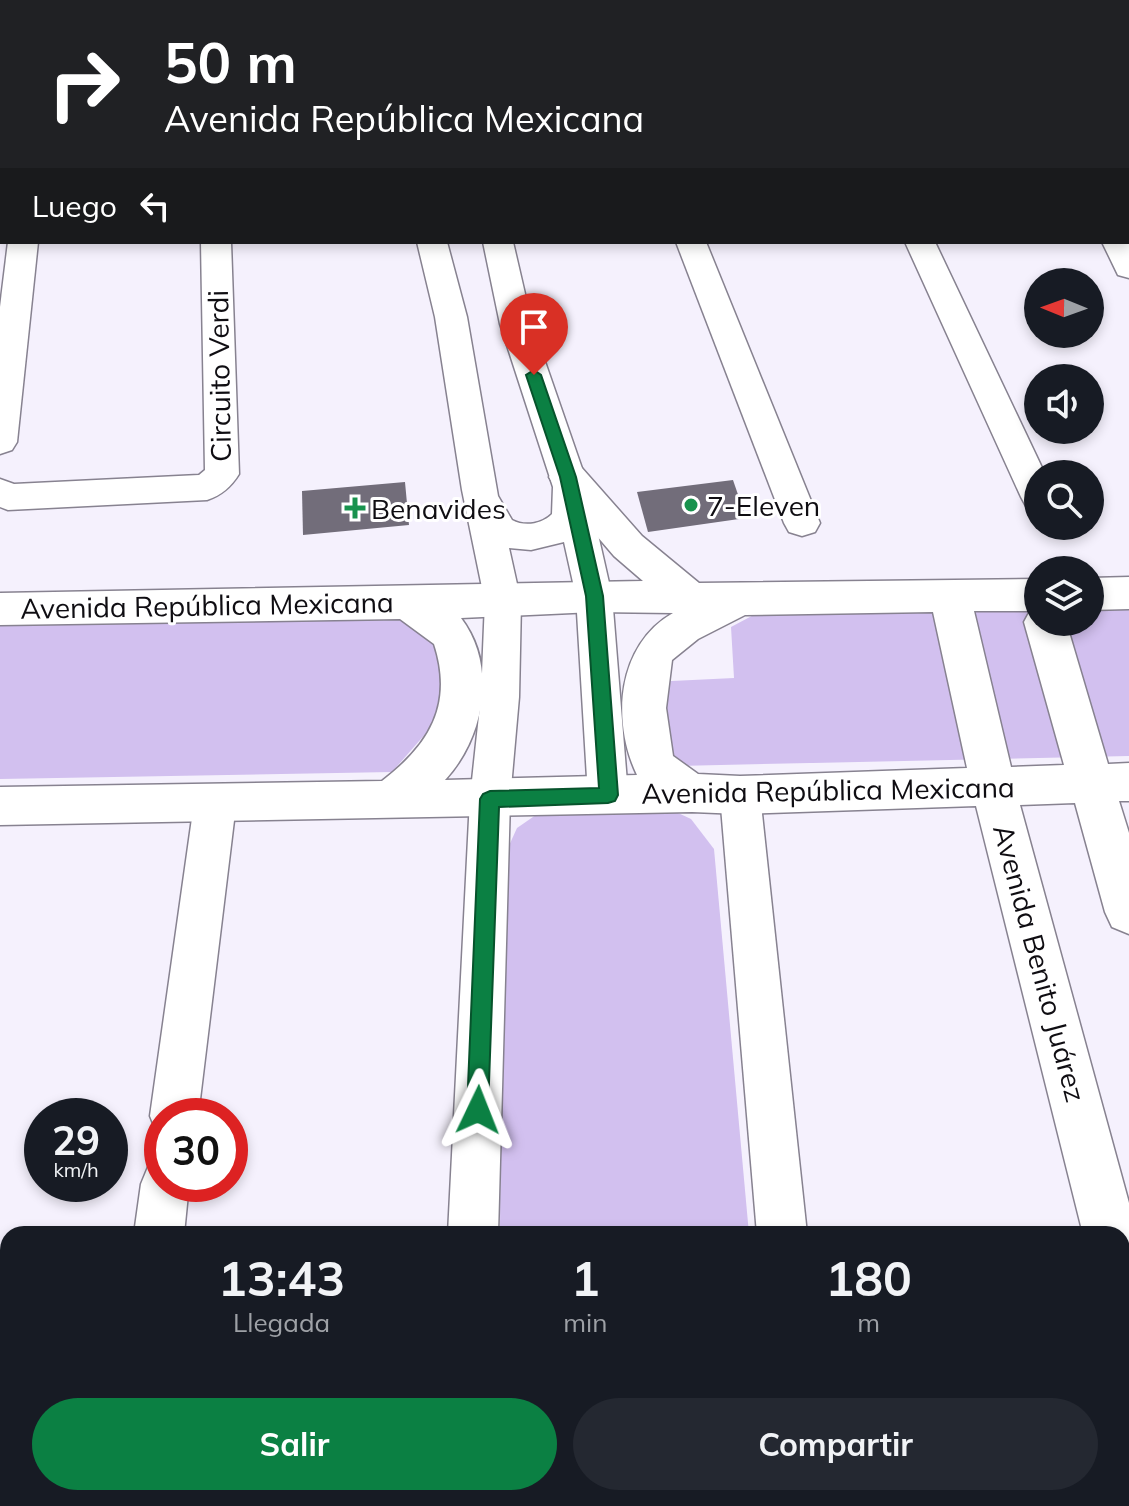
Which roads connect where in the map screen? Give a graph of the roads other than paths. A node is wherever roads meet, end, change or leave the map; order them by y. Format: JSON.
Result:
{"nodes":[{"id":1,"x":23,"y":244,"type":"edge"},
{"id":2,"x":216,"y":244,"type":"edge"},
{"id":3,"x":433,"y":244,"type":"edge"},
{"id":4,"x":498,"y":244,"type":"edge"},
{"id":5,"x":692,"y":244,"type":"edge"},
{"id":6,"x":921,"y":244,"type":"edge"},
{"id":7,"x":1118,"y":244,"type":"edge"},
{"id":8,"x":1129,"y":268,"type":"edge"},
{"id":9,"x":0,"y":442,"type":"edge"},
{"id":10,"x":1024,"y":467,"type":"edge"},
{"id":11,"x":568,"y":477,"type":"junction"},
{"id":12,"x":479,"y":490,"type":"junction"},
{"id":13,"x":0,"y":492,"type":"edge"},
{"id":14,"x":802,"y":523,"type":"dead end"},
{"id":15,"x":1129,"y":593,"type":"edge"},
{"id":16,"x":1104,"y":594,"type":"edge"},
{"id":17,"x":594,"y":596,"type":"junction"},
{"id":18,"x":950,"y":597,"type":"junction"},
{"id":19,"x":690,"y":598,"type":"junction"},
{"id":20,"x":738,"y":599,"type":"junction"},
{"id":21,"x":401,"y":601,"type":"junction"},
{"id":22,"x":1024,"y":601,"type":"edge"},
{"id":23,"x":503,"y":602,"type":"junction"},
{"id":24,"x":0,"y":609,"type":"edge"},
{"id":25,"x":1053,"y":636,"type":"edge"},
{"id":26,"x":1111,"y":782,"type":"edge"},
{"id":27,"x":993,"y":786,"type":"junction"},
{"id":28,"x":692,"y":793,"type":"junction"},
{"id":29,"x":608,"y":795,"type":"junction"},
{"id":30,"x":740,"y":795,"type":"junction"},
{"id":31,"x":490,"y":799,"type":"junction"},
{"id":32,"x":391,"y":800,"type":"junction"},
{"id":33,"x":215,"y":804,"type":"junction"},
{"id":34,"x":0,"y":806,"type":"edge"},
{"id":35,"x":1129,"y":912,"type":"edge"},
{"id":36,"x":176,"y":1098,"type":"edge"},
{"id":37,"x":163,"y":1202,"type":"edge"},
{"id":38,"x":160,"y":1226,"type":"edge"},
{"id":39,"x":473,"y":1226,"type":"edge"},
{"id":40,"x":781,"y":1226,"type":"edge"},
{"id":41,"x":1108,"y":1226,"type":"edge"}],
"edges":[{"from":1,"to":9,"type":"street"},
{"from":2,"to":13,"type":"street","name":"Circuito Verdi"},
{"from":3,"to":12,"type":"street"},
{"from":4,"to":11,"type":"street"},
{"from":5,"to":14,"type":"street"},
{"from":6,"to":10,"type":"street"},
{"from":7,"to":8,"type":"street"},
{"from":11,"to":12,"type":"street"},
{"from":11,"to":17,"type":"street"},
{"from":11,"to":19,"type":"main road"},
{"from":12,"to":23,"type":"street"},
{"from":15,"to":16,"type":"main road"},
{"from":17,"to":19,"type":"main road","name":"Avenida República Mexicana"},
{"from":17,"to":23,"type":"main road","name":"Avenida República Mexicana"},
{"from":17,"to":29,"type":"street"},
{"from":18,"to":20,"type":"main road","name":"Avenida República Mexicana"},
{"from":18,"to":22,"type":"main road","name":"Avenida República Mexicana"},
{"from":18,"to":27,"type":"main road","name":"Avenida Benito Juárez"},
{"from":19,"to":20,"type":"main road","name":"Avenida República Mexicana"},
{"from":20,"to":28,"type":"main road"},
{"from":21,"to":23,"type":"main road","name":"Avenida República Mexicana"},
{"from":21,"to":24,"type":"main road","name":"Avenida República Mexicana"},
{"from":21,"to":32,"type":"main road"},
{"from":23,"to":31,"type":"street"},
{"from":25,"to":26,"type":"main road"},
{"from":26,"to":27,"type":"main road","name":"Avenida República Mexicana"},
{"from":26,"to":35,"type":"main road"},
{"from":27,"to":30,"type":"main road","name":"Avenida República Mexicana"},
{"from":27,"to":41,"type":"main road","name":"Avenida Benito Juárez"},
{"from":28,"to":29,"type":"main road","name":"Avenida República Mexicana"},
{"from":28,"to":30,"type":"main road","name":"Avenida República Mexicana"},
{"from":29,"to":31,"type":"main road","name":"Avenida República Mexicana"},
{"from":30,"to":40,"type":"street"},
{"from":31,"to":32,"type":"main road","name":"Avenida República Mexicana"},
{"from":31,"to":39,"type":"street"},
{"from":32,"to":33,"type":"main road","name":"Avenida República Mexicana"},
{"from":33,"to":34,"type":"main road","name":"Avenida República Mexicana"},
{"from":33,"to":36,"type":"street"},
{"from":37,"to":38,"type":"street"}]}
